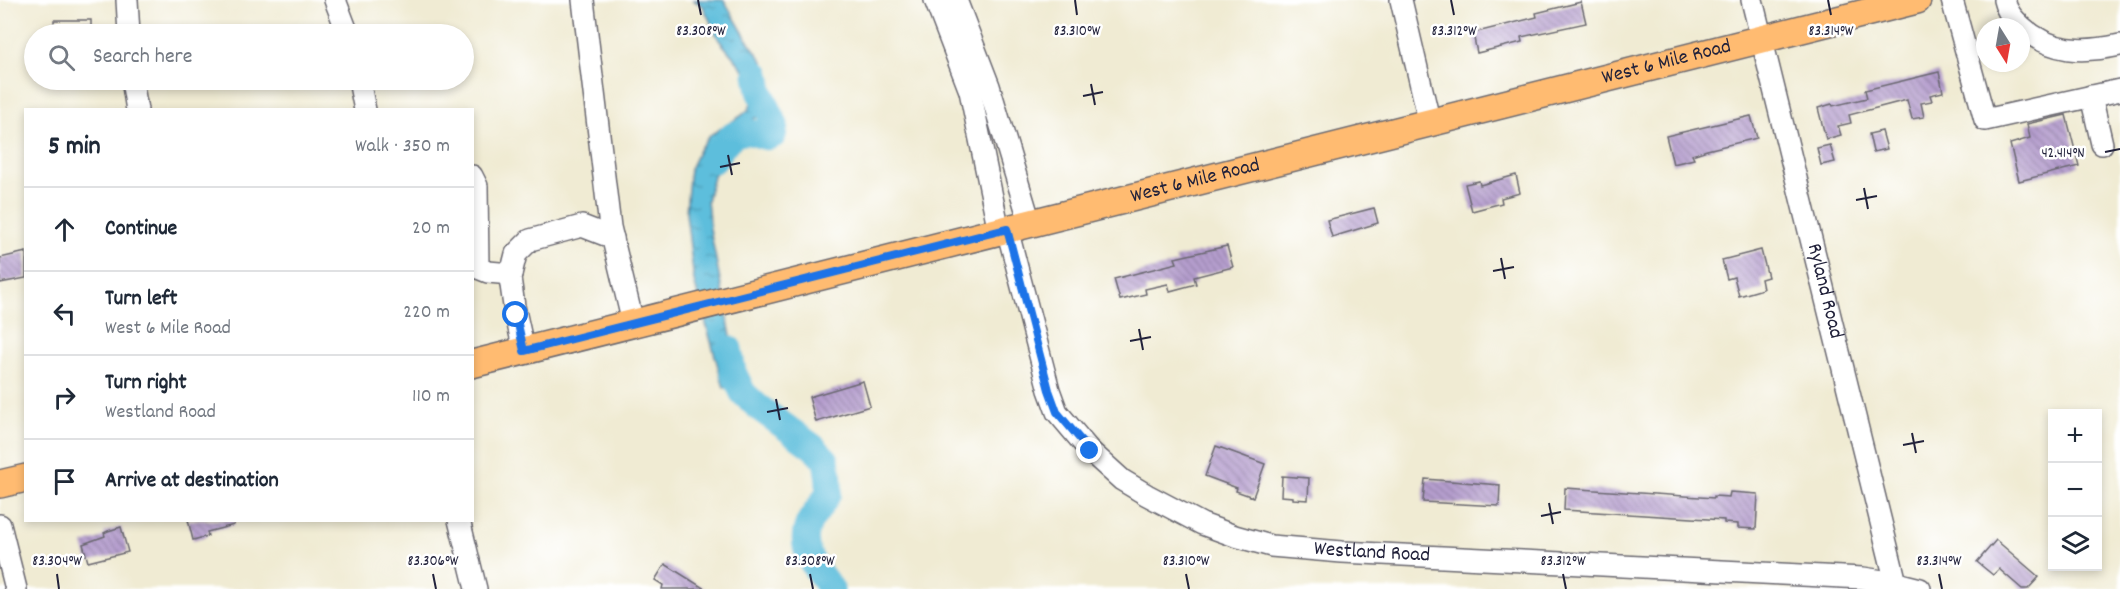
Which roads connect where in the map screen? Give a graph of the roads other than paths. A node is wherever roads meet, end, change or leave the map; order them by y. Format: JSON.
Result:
{"nodes":[{"id":1,"x":127,"y":0,"type":"edge"},
{"id":2,"x":335,"y":0,"type":"edge"},
{"id":3,"x":583,"y":0,"type":"edge"},
{"id":4,"x":935,"y":0,"type":"edge"},
{"id":5,"x":956,"y":0,"type":"edge"},
{"id":6,"x":1401,"y":0,"type":"edge"},
{"id":7,"x":1752,"y":0,"type":"edge"},
{"id":8,"x":1917,"y":0,"type":"edge"},
{"id":9,"x":1952,"y":0,"type":"edge"},
{"id":10,"x":2004,"y":0,"type":"edge"},
{"id":11,"x":128,"y":24,"type":"edge"},
{"id":12,"x":344,"y":24,"type":"edge"},
{"id":13,"x":1761,"y":40,"type":"junction"},
{"id":14,"x":2120,"y":45,"type":"edge"},
{"id":15,"x":980,"y":89,"type":"junction"},
{"id":16,"x":134,"y":90,"type":"edge"},
{"id":17,"x":361,"y":90,"type":"edge"},
{"id":18,"x":2120,"y":90,"type":"edge"},
{"id":19,"x":2091,"y":96,"type":"junction"},
{"id":20,"x":137,"y":108,"type":"edge"},
{"id":21,"x":365,"y":108,"type":"edge"},
{"id":22,"x":1430,"y":124,"type":"junction"},
{"id":23,"x":2102,"y":144,"type":"dead end"},
{"id":24,"x":474,"y":180,"type":"edge"},
{"id":25,"x":1012,"y":228,"type":"junction"},
{"id":26,"x":613,"y":238,"type":"junction"},
{"id":27,"x":511,"y":274,"type":"junction"},
{"id":28,"x":633,"y":323,"type":"junction"},
{"id":29,"x":521,"y":338,"type":"junction"},
{"id":30,"x":474,"y":363,"type":"edge"},
{"id":31,"x":24,"y":478,"type":"edge"},
{"id":32,"x":0,"y":484,"type":"edge"},
{"id":33,"x":459,"y":522,"type":"edge"},
{"id":34,"x":0,"y":525,"type":"edge"},
{"id":35,"x":1896,"y":583,"type":"junction"},
{"id":36,"x":16,"y":589,"type":"edge"},
{"id":37,"x":476,"y":589,"type":"edge"},
{"id":38,"x":1920,"y":589,"type":"edge"}],
"edges":[{"from":1,"to":11,"type":"street"},
{"from":2,"to":12,"type":"street"},
{"from":3,"to":26,"type":"street"},
{"from":4,"to":15,"type":"street"},
{"from":5,"to":15,"type":"street"},
{"from":6,"to":22,"type":"street"},
{"from":7,"to":13,"type":"street","name":"Ryland Road"},
{"from":8,"to":13,"type":"main road","name":"West 6 Mile Road"},
{"from":9,"to":19,"type":"street"},
{"from":10,"to":14,"type":"street"},
{"from":13,"to":22,"type":"main road","name":"West 6 Mile Road"},
{"from":13,"to":35,"type":"street","name":"Ryland Road"},
{"from":15,"to":25,"type":"street"},
{"from":15,"to":25,"type":"street"},
{"from":16,"to":20,"type":"street"},
{"from":17,"to":21,"type":"street"},
{"from":18,"to":19,"type":"street"},
{"from":19,"to":23,"type":"street"},
{"from":22,"to":25,"type":"main road","name":"West 6 Mile Road"},
{"from":24,"to":27,"type":"street"},
{"from":25,"to":28,"type":"main road","name":"West 6 Mile Road"},
{"from":25,"to":35,"type":"street","name":"Westland Road"},
{"from":26,"to":27,"type":"street"},
{"from":26,"to":28,"type":"street"},
{"from":27,"to":29,"type":"street"},
{"from":28,"to":29,"type":"main road","name":"West 6 Mile Road"},
{"from":29,"to":30,"type":"main road","name":"West 6 Mile Road"},
{"from":31,"to":32,"type":"main road"},
{"from":33,"to":37,"type":"street"},
{"from":34,"to":36,"type":"street"},
{"from":35,"to":38,"type":"street","name":"Westland Road"}]}
